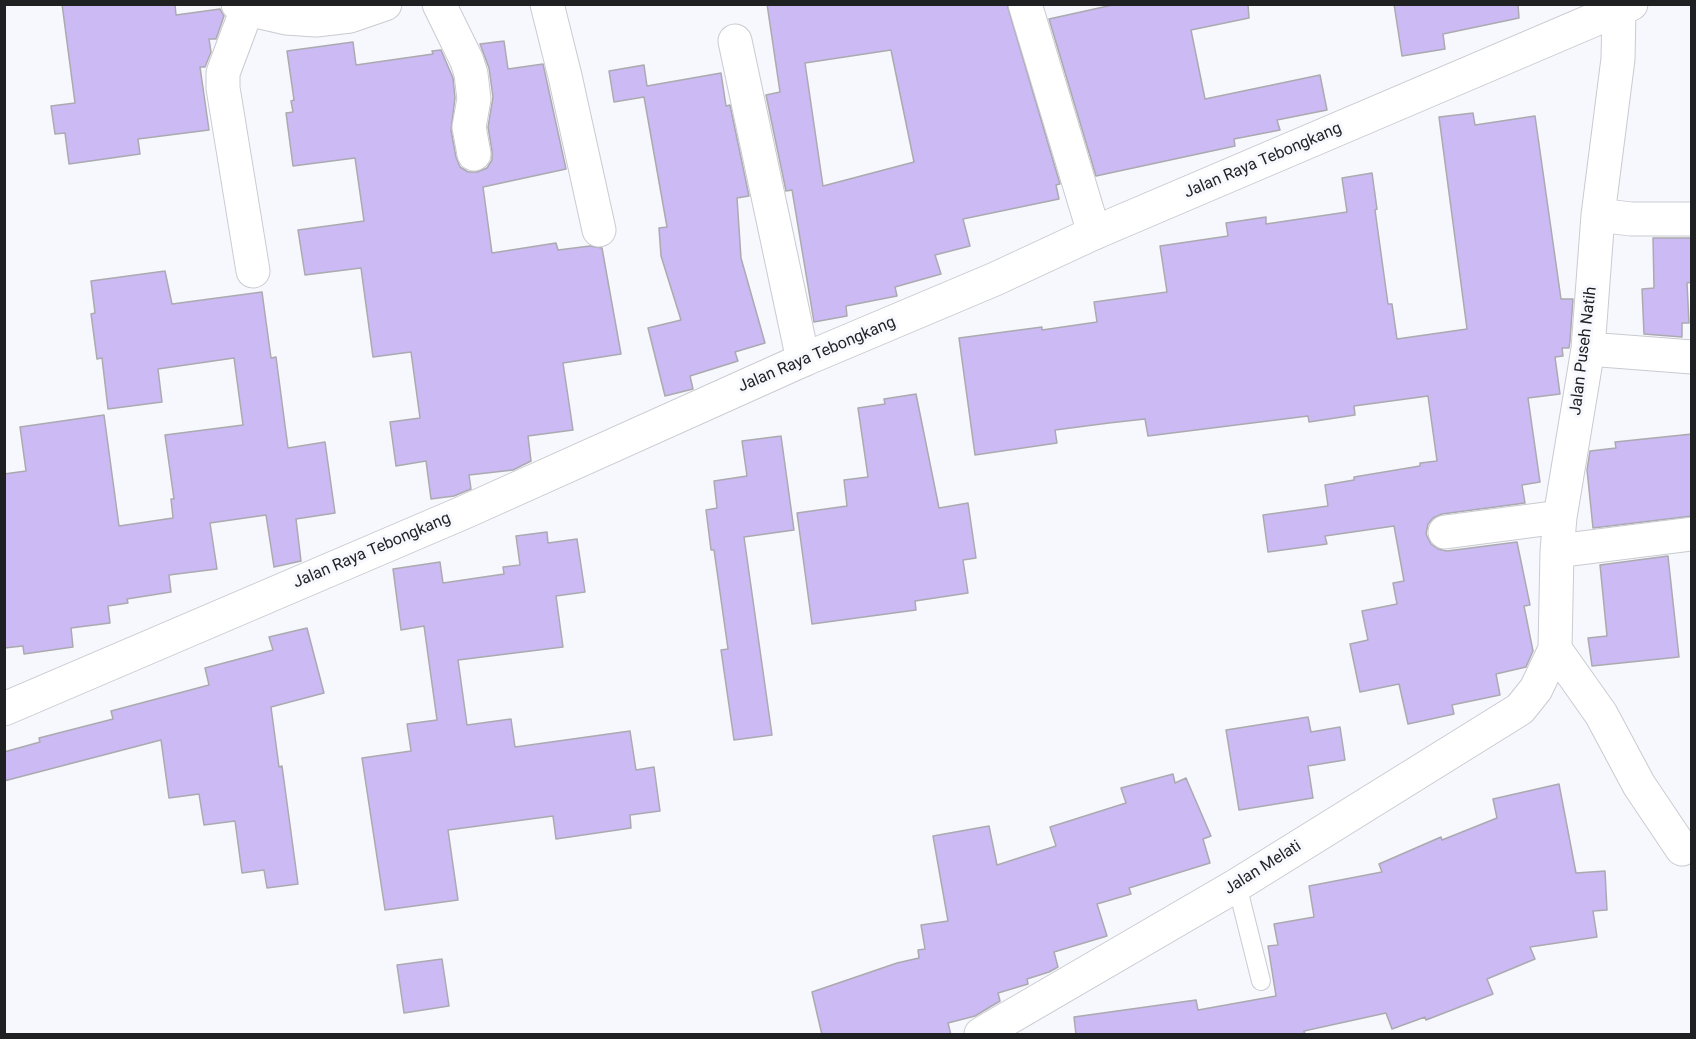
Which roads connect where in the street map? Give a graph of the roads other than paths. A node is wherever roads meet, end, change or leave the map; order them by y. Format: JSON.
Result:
{"nodes":[{"id":1,"x":385,"y":4,"type":"edge"},
{"id":2,"x":439,"y":4,"type":"edge"},
{"id":3,"x":547,"y":4,"type":"edge"},
{"id":4,"x":1025,"y":4,"type":"edge"},
{"id":5,"x":242,"y":7,"type":"edge"},
{"id":6,"x":1625,"y":7,"type":"edge"},
{"id":7,"x":735,"y":41,"type":"dead end"},
{"id":8,"x":474,"y":154,"type":"dead end"},
{"id":9,"x":1598,"y":215,"type":"junction"},
{"id":10,"x":1692,"y":219,"type":"edge"},
{"id":11,"x":599,"y":230,"type":"dead end"},
{"id":12,"x":1094,"y":233,"type":"junction"},
{"id":13,"x":253,"y":271,"type":"dead end"},
{"id":14,"x":1588,"y":349,"type":"junction"},
{"id":15,"x":1692,"y":357,"type":"edge"},
{"id":16,"x":803,"y":360,"type":"junction"},
{"id":17,"x":1560,"y":517,"type":"junction"},
{"id":18,"x":1445,"y":532,"type":"dead end"},
{"id":19,"x":1692,"y":534,"type":"edge"},
{"id":20,"x":1557,"y":551,"type":"junction"},
{"id":21,"x":1555,"y":650,"type":"junction"},
{"id":22,"x":1536,"y":689,"type":"joint"},
{"id":23,"x":4,"y":709,"type":"edge"},
{"id":24,"x":1682,"y":849,"type":"dead end"},
{"id":25,"x":1237,"y":885,"type":"junction"},
{"id":26,"x":1261,"y":981,"type":"dead end"},
{"id":27,"x":981,"y":1035,"type":"edge"}],
"edges":[{"from":1,"to":5,"type":"street"},
{"from":2,"to":8,"type":"street"},
{"from":3,"to":11,"type":"street"},
{"from":4,"to":12,"type":"street"},
{"from":5,"to":13,"type":"street"},
{"from":6,"to":9,"type":"street","name":"Jalan Puseh Natih"},
{"from":6,"to":12,"type":"street","name":"Jalan Raya Tebongkang"},
{"from":7,"to":16,"type":"street"},
{"from":9,"to":10,"type":"street"},
{"from":9,"to":14,"type":"street","name":"Jalan Puseh Natih"},
{"from":12,"to":16,"type":"street","name":"Jalan Raya Tebongkang"},
{"from":14,"to":15,"type":"street"},
{"from":14,"to":17,"type":"street","name":"Jalan Puseh Natih"},
{"from":16,"to":23,"type":"street","name":"Jalan Raya Tebongkang"},
{"from":17,"to":18,"type":"street"},
{"from":17,"to":20,"type":"street","name":"Jalan Puseh Natih"},
{"from":19,"to":20,"type":"street"},
{"from":20,"to":21,"type":"street","name":"Jalan Puseh Natih"},
{"from":21,"to":22,"type":"street","name":"Jalan Puseh Natih"},
{"from":21,"to":24,"type":"street"},
{"from":22,"to":25,"type":"street","name":"Jalan Melati"},
{"from":25,"to":26,"type":"lane"},
{"from":25,"to":27,"type":"street","name":"Jalan Melati"}]}
